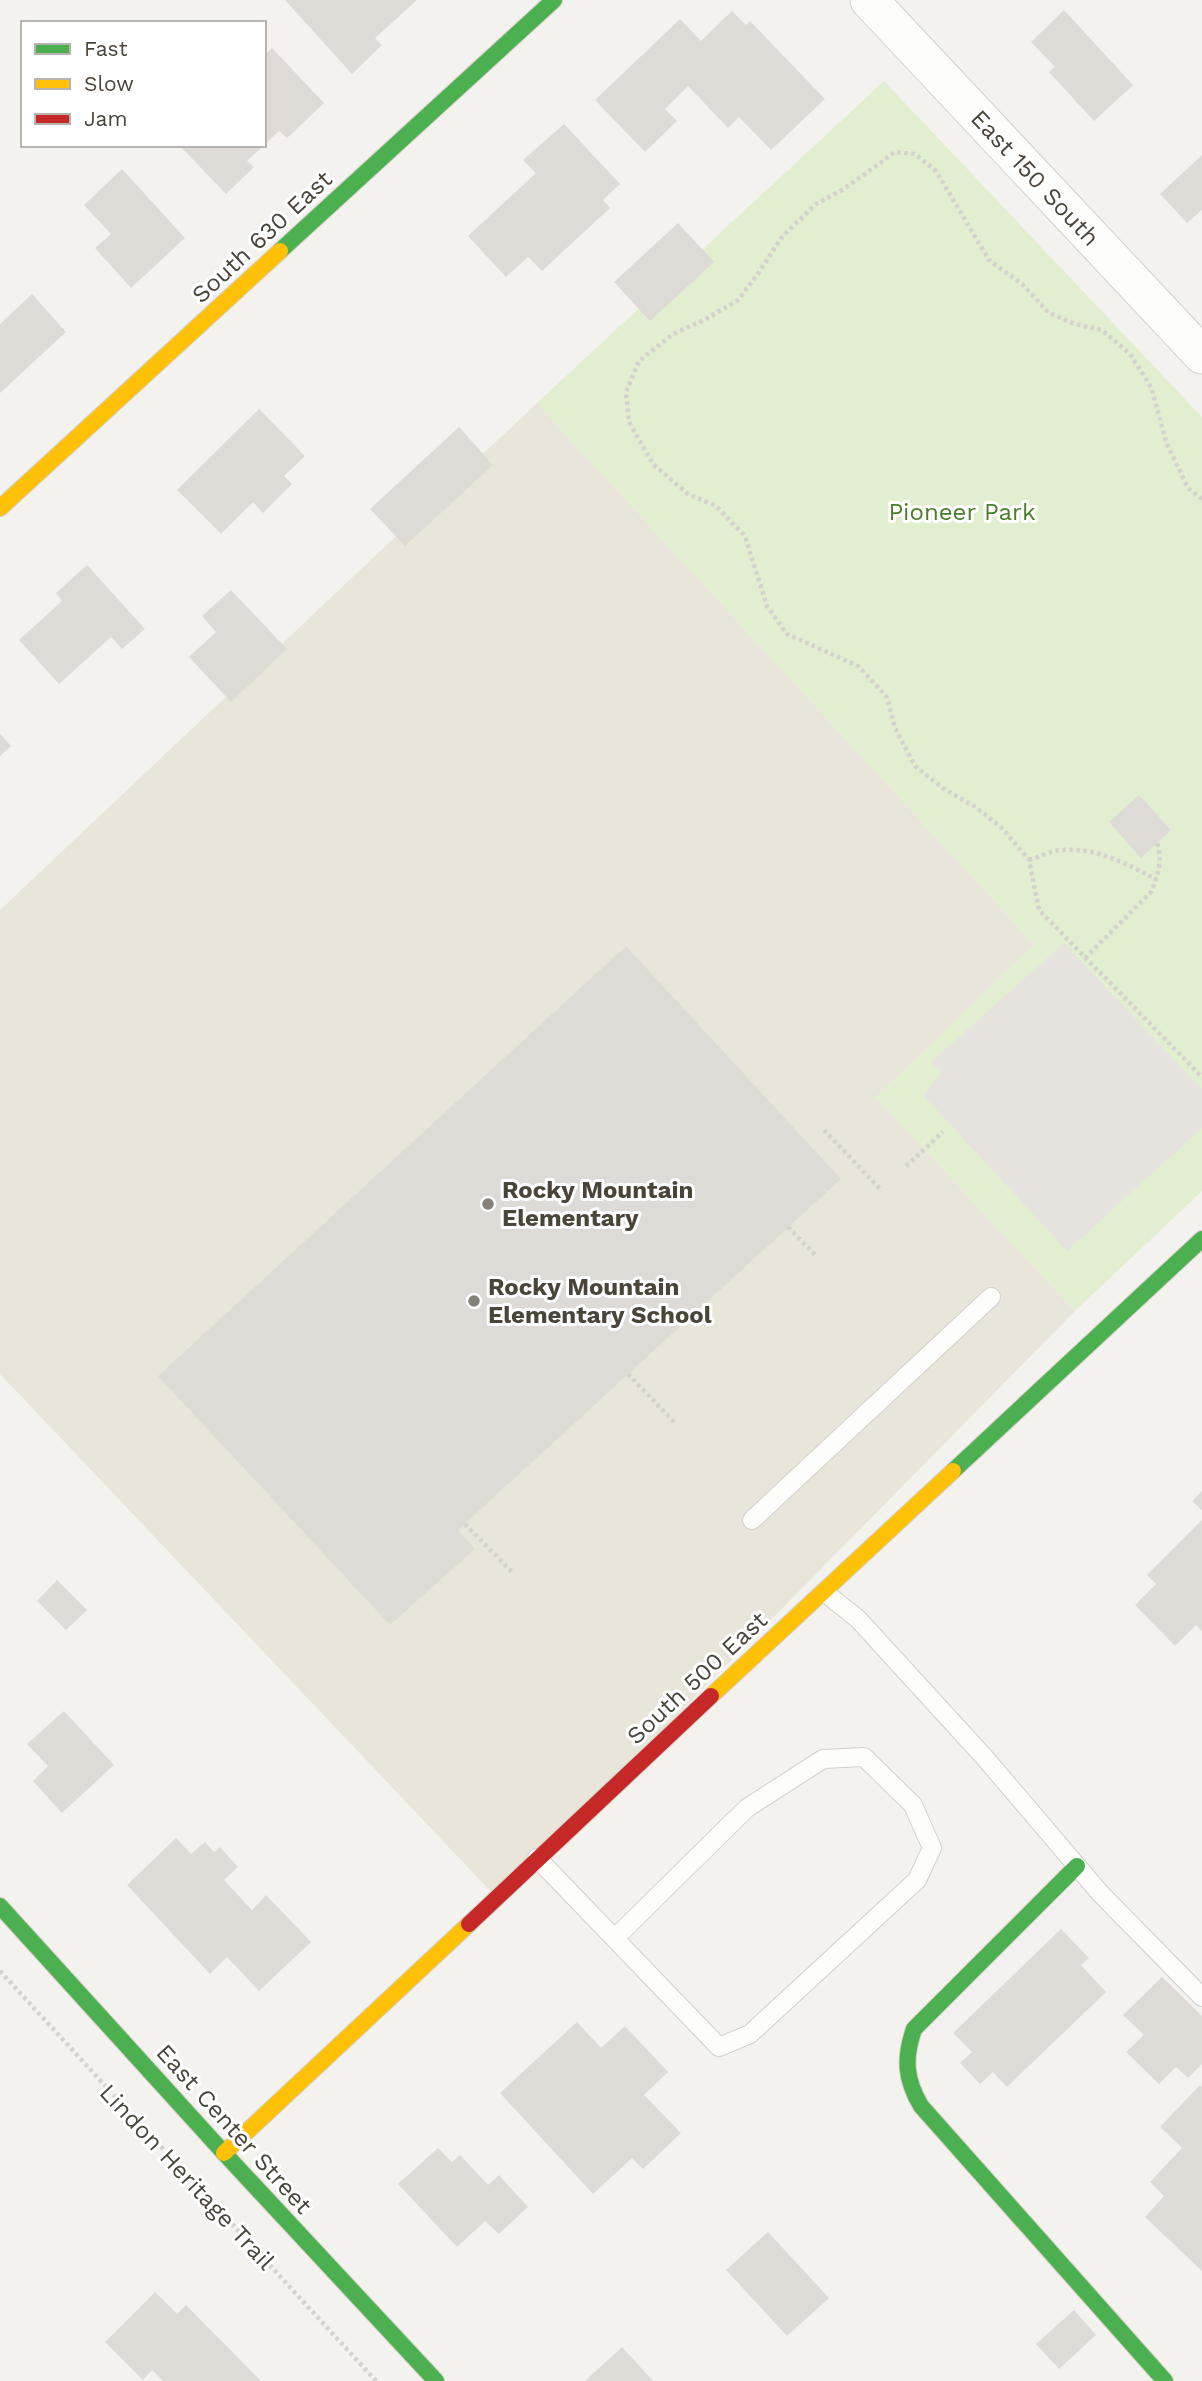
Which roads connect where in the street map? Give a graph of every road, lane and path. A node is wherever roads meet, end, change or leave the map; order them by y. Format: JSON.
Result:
{"nodes":[{"id":1,"x":554,"y":0,"type":"edge"},
{"id":2,"x":869,"y":0,"type":"edge"},
{"id":3,"x":1202,"y":355,"type":"edge"},
{"id":4,"x":1202,"y":499,"type":"edge"},
{"id":5,"x":0,"y":508,"type":"edge"},
{"id":6,"x":1157,"y":843,"type":"dead end"},
{"id":7,"x":1029,"y":860,"type":"junction"},
{"id":8,"x":1156,"y":879,"type":"junction"},
{"id":9,"x":1085,"y":958,"type":"junction"},
{"id":10,"x":1202,"y":1077,"type":"edge"},
{"id":11,"x":824,"y":1130,"type":"dead end"},
{"id":12,"x":943,"y":1132,"type":"dead end"},
{"id":13,"x":906,"y":1166,"type":"dead end"},
{"id":14,"x":881,"y":1190,"type":"dead end"},
{"id":15,"x":788,"y":1227,"type":"dead end"},
{"id":16,"x":1202,"y":1239,"type":"edge"},
{"id":17,"x":816,"y":1256,"type":"dead end"},
{"id":18,"x":991,"y":1297,"type":"dead end"},
{"id":19,"x":628,"y":1374,"type":"dead end"},
{"id":20,"x":675,"y":1423,"type":"dead end"},
{"id":21,"x":752,"y":1520,"type":"dead end"},
{"id":22,"x":465,"y":1524,"type":"dead end"},
{"id":23,"x":513,"y":1573,"type":"dead end"},
{"id":24,"x":824,"y":1592,"type":"junction"},
{"id":25,"x":537,"y":1858,"type":"junction"},
{"id":26,"x":1077,"y":1866,"type":"junction"},
{"id":27,"x":0,"y":1906,"type":"edge"},
{"id":28,"x":615,"y":1938,"type":"junction"},
{"id":29,"x":0,"y":1971,"type":"edge"},
{"id":30,"x":1202,"y":1997,"type":"edge"},
{"id":31,"x":225,"y":2153,"type":"junction"},
{"id":32,"x":376,"y":2381,"type":"edge"},
{"id":33,"x":436,"y":2381,"type":"edge"},
{"id":34,"x":1165,"y":2381,"type":"edge"}],
"edges":[{"from":1,"to":5,"type":"street","name":"South 630 East"},
{"from":2,"to":3,"type":"street","name":"East 150 South"},
{"from":4,"to":7,"type":"path"},
{"from":6,"to":8,"type":"path"},
{"from":7,"to":8,"type":"path"},
{"from":7,"to":9,"type":"path"},
{"from":8,"to":9,"type":"path"},
{"from":9,"to":10,"type":"path"},
{"from":11,"to":14,"type":"path"},
{"from":12,"to":13,"type":"path"},
{"from":15,"to":17,"type":"path"},
{"from":16,"to":24,"type":"street","name":"South 500 East"},
{"from":18,"to":21,"type":"lane"},
{"from":19,"to":20,"type":"path"},
{"from":22,"to":23,"type":"path"},
{"from":24,"to":25,"type":"street","name":"South 500 East"},
{"from":24,"to":26,"type":"lane"},
{"from":25,"to":28,"type":"lane"},
{"from":25,"to":31,"type":"street","name":"South 500 East"},
{"from":26,"to":30,"type":"lane"},
{"from":26,"to":34,"type":"street"},
{"from":27,"to":31,"type":"street","name":"East Center Street"},
{"from":28,"to":28,"type":"lane"},
{"from":29,"to":32,"type":"path","name":"Lindon Heritage Trail"},
{"from":31,"to":33,"type":"street","name":"East Center Street"}]}
